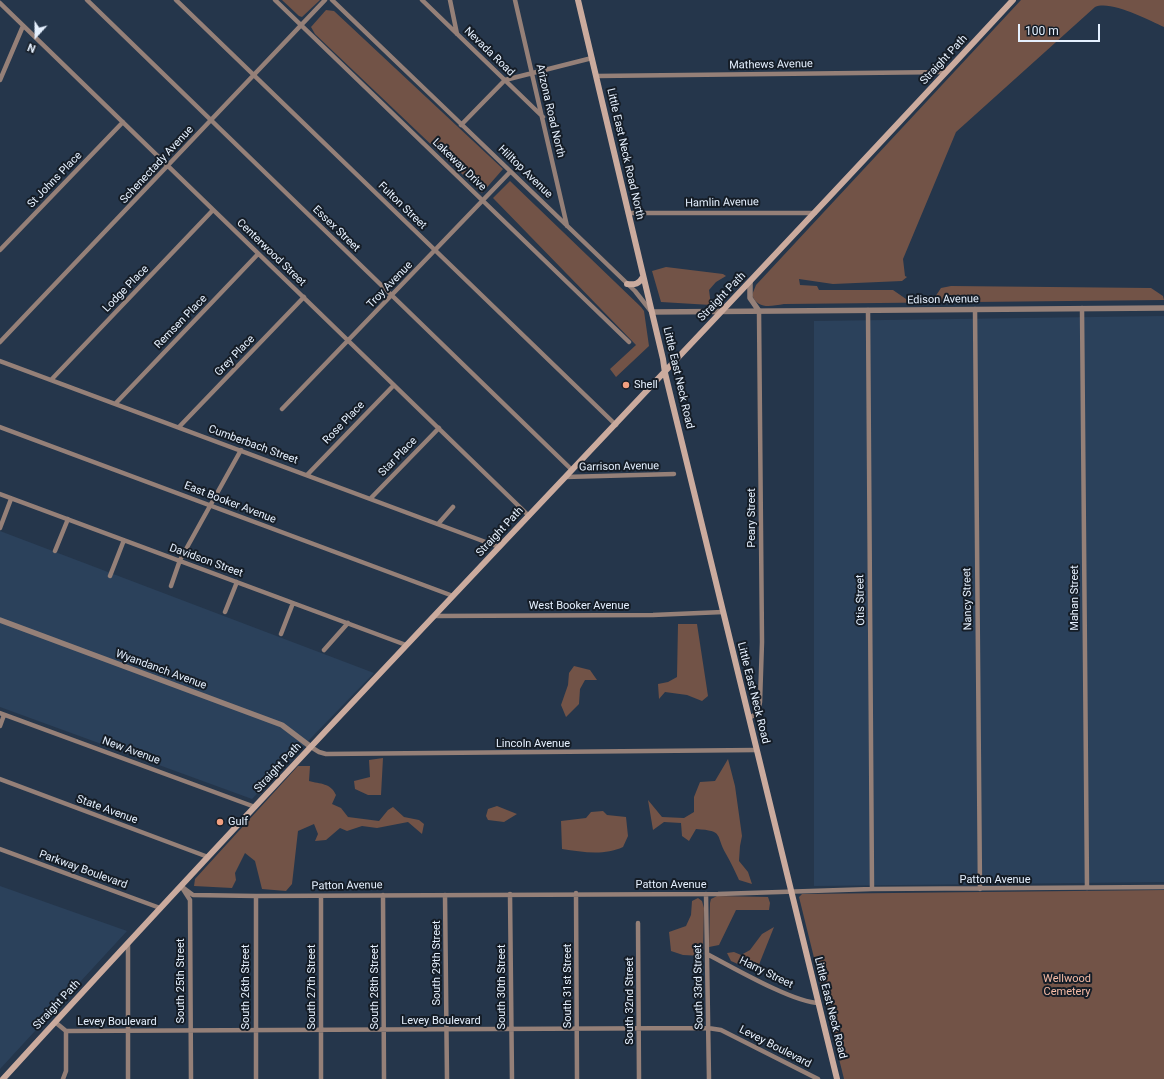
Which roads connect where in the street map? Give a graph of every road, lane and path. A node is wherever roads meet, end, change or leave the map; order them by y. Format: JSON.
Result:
{"nodes":[{"id":1,"x":87,"y":0,"type":"edge"},
{"id":2,"x":176,"y":0,"type":"edge"},
{"id":3,"x":275,"y":0,"type":"edge"},
{"id":4,"x":325,"y":0,"type":"edge"},
{"id":5,"x":332,"y":0,"type":"edge"},
{"id":6,"x":422,"y":0,"type":"edge"},
{"id":7,"x":450,"y":0,"type":"edge"},
{"id":8,"x":515,"y":0,"type":"edge"},
{"id":9,"x":578,"y":0,"type":"edge"},
{"id":10,"x":1013,"y":0,"type":"edge"},
{"id":11,"x":0,"y":3,"type":"edge"},
{"id":12,"x":23,"y":26,"type":"junction"},
{"id":13,"x":302,"y":26,"type":"junction"},
{"id":14,"x":457,"y":34,"type":"junction"},
{"id":15,"x":592,"y":58,"type":"junction"},
{"id":16,"x":532,"y":72,"type":"junction"},
{"id":17,"x":946,"y":72,"type":"junction"},
{"id":18,"x":254,"y":76,"type":"junction"},
{"id":19,"x":597,"y":76,"type":"junction"},
{"id":20,"x":0,"y":80,"type":"edge"},
{"id":21,"x":505,"y":80,"type":"junction"},
{"id":22,"x":543,"y":117,"type":"junction"},
{"id":23,"x":211,"y":120,"type":"junction"},
{"id":24,"x":123,"y":122,"type":"junction"},
{"id":25,"x":461,"y":125,"type":"junction"},
{"id":26,"x":169,"y":166,"type":"junction"},
{"id":27,"x":510,"y":172,"type":"junction"},
{"id":28,"x":483,"y":201,"type":"junction"},
{"id":29,"x":213,"y":210,"type":"junction"},
{"id":30,"x":628,"y":213,"type":"junction"},
{"id":31,"x":815,"y":213,"type":"junction"},
{"id":32,"x":567,"y":227,"type":"junction"},
{"id":33,"x":0,"y":250,"type":"edge"},
{"id":34,"x":436,"y":251,"type":"junction"},
{"id":35,"x":258,"y":254,"type":"junction"},
{"id":36,"x":643,"y":277,"type":"junction"},
{"id":37,"x":750,"y":282,"type":"junction"},
{"id":38,"x":627,"y":284,"type":"junction"},
{"id":39,"x":392,"y":296,"type":"junction"},
{"id":40,"x":304,"y":298,"type":"junction"},
{"id":41,"x":1082,"y":308,"type":"junction"},
{"id":42,"x":1164,"y":308,"type":"edge"},
{"id":43,"x":975,"y":309,"type":"junction"},
{"id":44,"x":868,"y":310,"type":"junction"},
{"id":45,"x":759,"y":311,"type":"junction"},
{"id":46,"x":652,"y":312,"type":"junction"},
{"id":47,"x":721,"y":312,"type":"junction"},
{"id":48,"x":349,"y":341,"type":"junction"},
{"id":49,"x":0,"y":342,"type":"edge"},
{"id":50,"x":629,"y":342,"type":"dead end"},
{"id":51,"x":0,"y":361,"type":"edge"},
{"id":52,"x":665,"y":373,"type":"junction"},
{"id":53,"x":51,"y":380,"type":"junction"},
{"id":54,"x":394,"y":385,"type":"junction"},
{"id":55,"x":116,"y":403,"type":"junction"},
{"id":56,"x":282,"y":409,"type":"dead end"},
{"id":57,"x":616,"y":425,"type":"junction"},
{"id":58,"x":0,"y":427,"type":"edge"},
{"id":59,"x":179,"y":427,"type":"junction"},
{"id":60,"x":439,"y":428,"type":"junction"},
{"id":61,"x":241,"y":450,"type":"junction"},
{"id":62,"x":572,"y":470,"type":"junction"},
{"id":63,"x":674,"y":474,"type":"dead end"},
{"id":64,"x":308,"y":475,"type":"junction"},
{"id":65,"x":565,"y":477,"type":"junction"},
{"id":66,"x":0,"y":494,"type":"edge"},
{"id":67,"x":371,"y":498,"type":"junction"},
{"id":68,"x":11,"y":499,"type":"junction"},
{"id":69,"x":211,"y":506,"type":"junction"},
{"id":70,"x":453,"y":507,"type":"dead end"},
{"id":71,"x":529,"y":516,"type":"junction"},
{"id":72,"x":68,"y":519,"type":"junction"},
{"id":73,"x":438,"y":524,"type":"junction"},
{"id":74,"x":0,"y":528,"type":"edge"},
{"id":75,"x":124,"y":540,"type":"junction"},
{"id":76,"x":499,"y":547,"type":"junction"},
{"id":77,"x":55,"y":551,"type":"dead end"},
{"id":78,"x":180,"y":560,"type":"junction"},
{"id":79,"x":110,"y":576,"type":"dead end"},
{"id":80,"x":237,"y":582,"type":"junction"},
{"id":81,"x":171,"y":586,"type":"dead end"},
{"id":82,"x":453,"y":596,"type":"junction"},
{"id":83,"x":293,"y":603,"type":"junction"},
{"id":84,"x":225,"y":612,"type":"dead end"},
{"id":85,"x":723,"y":612,"type":"junction"},
{"id":86,"x":434,"y":616,"type":"junction"},
{"id":87,"x":0,"y":620,"type":"edge"},
{"id":88,"x":348,"y":623,"type":"junction"},
{"id":89,"x":281,"y":634,"type":"dead end"},
{"id":90,"x":406,"y":645,"type":"junction"},
{"id":91,"x":324,"y":650,"type":"dead end"},
{"id":92,"x":2,"y":714,"type":"edge"},
{"id":93,"x":749,"y":718,"type":"junction"},
{"id":94,"x":0,"y":726,"type":"edge"},
{"id":95,"x":312,"y":747,"type":"junction"},
{"id":96,"x":757,"y":750,"type":"junction"},
{"id":97,"x":0,"y":779,"type":"edge"},
{"id":98,"x":255,"y":807,"type":"junction"},
{"id":99,"x":0,"y":849,"type":"edge"},
{"id":100,"x":208,"y":857,"type":"junction"},
{"id":101,"x":181,"y":886,"type":"junction"},
{"id":102,"x":1087,"y":888,"type":"junction"},
{"id":103,"x":1164,"y":888,"type":"edge"},
{"id":104,"x":872,"y":889,"type":"junction"},
{"id":105,"x":980,"y":889,"type":"junction"},
{"id":106,"x":791,"y":891,"type":"junction"},
{"id":107,"x":576,"y":893,"type":"junction"},
{"id":108,"x":510,"y":894,"type":"junction"},
{"id":109,"x":706,"y":894,"type":"junction"},
{"id":110,"x":383,"y":895,"type":"junction"},
{"id":111,"x":445,"y":895,"type":"junction"},
{"id":112,"x":256,"y":896,"type":"junction"},
{"id":113,"x":321,"y":896,"type":"junction"},
{"id":114,"x":160,"y":908,"type":"junction"},
{"id":115,"x":638,"y":923,"type":"dead end"},
{"id":116,"x":128,"y":943,"type":"junction"},
{"id":117,"x":707,"y":954,"type":"junction"},
{"id":118,"x":819,"y":1003,"type":"junction"},
{"id":119,"x":55,"y":1022,"type":"junction"},
{"id":120,"x":708,"y":1028,"type":"junction"},
{"id":121,"x":511,"y":1029,"type":"junction"},
{"id":122,"x":577,"y":1029,"type":"junction"},
{"id":123,"x":639,"y":1029,"type":"junction"},
{"id":124,"x":190,"y":1030,"type":"junction"},
{"id":125,"x":321,"y":1030,"type":"junction"},
{"id":126,"x":384,"y":1030,"type":"junction"},
{"id":127,"x":446,"y":1030,"type":"junction"},
{"id":128,"x":66,"y":1031,"type":"junction"},
{"id":129,"x":128,"y":1031,"type":"junction"},
{"id":130,"x":255,"y":1031,"type":"junction"},
{"id":131,"x":3,"y":1079,"type":"edge"},
{"id":132,"x":63,"y":1079,"type":"edge"},
{"id":133,"x":128,"y":1079,"type":"edge"},
{"id":134,"x":191,"y":1079,"type":"edge"},
{"id":135,"x":256,"y":1079,"type":"edge"},
{"id":136,"x":321,"y":1079,"type":"edge"},
{"id":137,"x":384,"y":1079,"type":"edge"},
{"id":138,"x":446,"y":1079,"type":"edge"},
{"id":139,"x":512,"y":1079,"type":"edge"},
{"id":140,"x":577,"y":1079,"type":"edge"},
{"id":141,"x":639,"y":1079,"type":"edge"},
{"id":142,"x":709,"y":1079,"type":"edge"},
{"id":143,"x":818,"y":1079,"type":"edge"},
{"id":144,"x":837,"y":1079,"type":"edge"}],
"edges":[{"from":1,"to":23,"type":"street","name":"Essex Street"},
{"from":2,"to":18,"type":"street","name":"Fulton Street"},
{"from":3,"to":13,"type":"street","name":"Lakeway Drive"},
{"from":4,"to":13,"type":"street","name":"Schenectady Avenue"},
{"from":5,"to":25,"type":"street","name":"Hilltop Avenue"},
{"from":6,"to":14,"type":"street","name":"Nevada Road"},
{"from":7,"to":14,"type":"street"},
{"from":8,"to":16,"type":"street","name":"Arizona Road North"},
{"from":9,"to":15,"type":"main road","name":"Little East Neck Road North"},
{"from":10,"to":17,"type":"main road","name":"Straight Path"},
{"from":11,"to":12,"type":"street","name":"Centerwood Street"},
{"from":12,"to":20,"type":"street"},
{"from":12,"to":24,"type":"street","name":"Centerwood Street"},
{"from":13,"to":18,"type":"street","name":"Schenectady Avenue"},
{"from":13,"to":28,"type":"street","name":"Lakeway Drive"},
{"from":14,"to":21,"type":"street","name":"Nevada Road"},
{"from":15,"to":16,"type":"street"},
{"from":15,"to":19,"type":"main road","name":"Little East Neck Road North"},
{"from":16,"to":21,"type":"street"},
{"from":16,"to":22,"type":"street","name":"Arizona Road North"},
{"from":17,"to":19,"type":"street","name":"Mathews Avenue"},
{"from":17,"to":31,"type":"main road","name":"Straight Path"},
{"from":18,"to":23,"type":"street","name":"Schenectady Avenue"},
{"from":18,"to":34,"type":"street","name":"Fulton Street"},
{"from":19,"to":30,"type":"main road","name":"Little East Neck Road North"},
{"from":21,"to":22,"type":"street","name":"Nevada Road"},
{"from":21,"to":25,"type":"street"},
{"from":22,"to":32,"type":"street","name":"Arizona Road North"},
{"from":23,"to":26,"type":"street","name":"Schenectady Avenue"},
{"from":23,"to":39,"type":"street","name":"Essex Street"},
{"from":24,"to":26,"type":"street","name":"Centerwood Street"},
{"from":24,"to":33,"type":"street","name":"St Johns Place"},
{"from":25,"to":27,"type":"street","name":"Hilltop Avenue"},
{"from":26,"to":29,"type":"street","name":"Centerwood Street"},
{"from":26,"to":49,"type":"street","name":"Schenectady Avenue"},
{"from":27,"to":28,"type":"street","name":"Troy Avenue"},
{"from":27,"to":32,"type":"street","name":"Hilltop Avenue"},
{"from":28,"to":34,"type":"street","name":"Troy Avenue"},
{"from":28,"to":50,"type":"street","name":"Lakeway Drive"},
{"from":29,"to":35,"type":"street","name":"Centerwood Street"},
{"from":29,"to":53,"type":"street","name":"Lodge Place"},
{"from":30,"to":31,"type":"street","name":"Hamlin Avenue"},
{"from":30,"to":36,"type":"main road","name":"Little East Neck Road North"},
{"from":31,"to":37,"type":"main road","name":"Straight Path"},
{"from":32,"to":38,"type":"street","name":"Hilltop Avenue"},
{"from":34,"to":39,"type":"street","name":"Troy Avenue"},
{"from":34,"to":57,"type":"street","name":"Fulton Street"},
{"from":35,"to":40,"type":"street","name":"Centerwood Street"},
{"from":35,"to":55,"type":"street","name":"Remsen Place"},
{"from":36,"to":38,"type":"main road"},
{"from":36,"to":46,"type":"main road","name":"Little East Neck Road North"},
{"from":37,"to":45,"type":"street"},
{"from":37,"to":47,"type":"main road","name":"Straight Path"},
{"from":38,"to":46,"type":"street","name":"Hilltop Avenue"},
{"from":39,"to":48,"type":"street","name":"Troy Avenue"},
{"from":39,"to":62,"type":"street","name":"Essex Street"},
{"from":40,"to":48,"type":"street","name":"Centerwood Street"},
{"from":40,"to":59,"type":"street","name":"Grey Place"},
{"from":41,"to":42,"type":"street","name":"Edison Avenue"},
{"from":41,"to":43,"type":"street","name":"Edison Avenue"},
{"from":41,"to":102,"type":"street","name":"Mahan Street"},
{"from":43,"to":44,"type":"street","name":"Edison Avenue"},
{"from":43,"to":105,"type":"street","name":"Nancy Street"},
{"from":44,"to":45,"type":"street","name":"Edison Avenue"},
{"from":44,"to":104,"type":"street","name":"Otis Street"},
{"from":45,"to":47,"type":"street","name":"Edison Avenue"},
{"from":45,"to":93,"type":"street","name":"Peary Street"},
{"from":46,"to":47,"type":"street"},
{"from":46,"to":52,"type":"main road","name":"Little East Neck Road"},
{"from":47,"to":52,"type":"main road","name":"Straight Path"},
{"from":48,"to":54,"type":"street","name":"Centerwood Street"},
{"from":48,"to":56,"type":"street","name":"Troy Avenue"},
{"from":51,"to":53,"type":"street","name":"Cumberbach Street"},
{"from":52,"to":57,"type":"main road","name":"Straight Path"},
{"from":52,"to":85,"type":"main road","name":"Little East Neck Road"},
{"from":53,"to":55,"type":"street","name":"Cumberbach Street"},
{"from":54,"to":60,"type":"street","name":"Centerwood Street"},
{"from":54,"to":64,"type":"street","name":"Rose Place"},
{"from":55,"to":59,"type":"street","name":"Cumberbach Street"},
{"from":57,"to":62,"type":"main road","name":"Straight Path"},
{"from":58,"to":69,"type":"street","name":"East Booker Avenue"},
{"from":59,"to":61,"type":"street","name":"Cumberbach Street"},
{"from":60,"to":67,"type":"street","name":"Star Place"},
{"from":60,"to":71,"type":"street","name":"Centerwood Street"},
{"from":61,"to":64,"type":"street","name":"Cumberbach Street"},
{"from":61,"to":69,"type":"street"},
{"from":62,"to":65,"type":"main road","name":"Straight Path"},
{"from":63,"to":65,"type":"street","name":"Garrison Avenue"},
{"from":64,"to":67,"type":"street","name":"Cumberbach Street"},
{"from":65,"to":71,"type":"main road","name":"Straight Path"},
{"from":66,"to":68,"type":"street","name":"Davidson Street"},
{"from":67,"to":73,"type":"street","name":"Cumberbach Street"},
{"from":68,"to":72,"type":"street","name":"Davidson Street"},
{"from":68,"to":74,"type":"street"},
{"from":69,"to":78,"type":"street"},
{"from":69,"to":82,"type":"street","name":"East Booker Avenue"},
{"from":70,"to":73,"type":"street"},
{"from":71,"to":76,"type":"main road","name":"Straight Path"},
{"from":72,"to":75,"type":"street","name":"Davidson Street"},
{"from":72,"to":77,"type":"street"},
{"from":73,"to":76,"type":"street","name":"Cumberbach Street"},
{"from":75,"to":78,"type":"street","name":"Davidson Street"},
{"from":75,"to":79,"type":"street"},
{"from":76,"to":82,"type":"main road","name":"Straight Path"},
{"from":78,"to":80,"type":"street","name":"Davidson Street"},
{"from":78,"to":81,"type":"street"},
{"from":80,"to":83,"type":"street","name":"Davidson Street"},
{"from":80,"to":84,"type":"street"},
{"from":82,"to":86,"type":"main road","name":"Straight Path"},
{"from":83,"to":88,"type":"street","name":"Davidson Street"},
{"from":83,"to":89,"type":"street"},
{"from":85,"to":86,"type":"street","name":"West Booker Avenue"},
{"from":85,"to":93,"type":"main road","name":"Little East Neck Road"},
{"from":86,"to":90,"type":"main road","name":"Straight Path"},
{"from":87,"to":95,"type":"street","name":"Wyandanch Avenue"},
{"from":88,"to":90,"type":"street","name":"Davidson Street"},
{"from":88,"to":91,"type":"street"},
{"from":90,"to":95,"type":"main road","name":"Straight Path"},
{"from":92,"to":94,"type":"street"},
{"from":92,"to":98,"type":"street","name":"New Avenue"},
{"from":93,"to":96,"type":"main road","name":"Little East Neck Road"},
{"from":95,"to":96,"type":"street","name":"Lincoln Avenue"},
{"from":95,"to":98,"type":"main road","name":"Straight Path"},
{"from":96,"to":106,"type":"main road","name":"Little East Neck Road"},
{"from":97,"to":100,"type":"street","name":"State Avenue"},
{"from":98,"to":100,"type":"main road","name":"Straight Path"},
{"from":99,"to":114,"type":"street","name":"Parkway Boulevard"},
{"from":100,"to":101,"type":"main road","name":"Straight Path"},
{"from":101,"to":112,"type":"street","name":"Patton Avenue"},
{"from":101,"to":114,"type":"main road","name":"Straight Path"},
{"from":101,"to":124,"type":"street","name":"South 25th Street"},
{"from":102,"to":103,"type":"street","name":"Patton Avenue"},
{"from":102,"to":105,"type":"street","name":"Patton Avenue"},
{"from":104,"to":105,"type":"street","name":"Patton Avenue"},
{"from":104,"to":106,"type":"street","name":"Patton Avenue"},
{"from":106,"to":109,"type":"street","name":"Patton Avenue"},
{"from":106,"to":118,"type":"main road","name":"Little East Neck Road"},
{"from":107,"to":108,"type":"street","name":"Patton Avenue"},
{"from":107,"to":109,"type":"street","name":"Patton Avenue"},
{"from":107,"to":122,"type":"street","name":"South 31st Street"},
{"from":108,"to":111,"type":"street","name":"Patton Avenue"},
{"from":108,"to":121,"type":"street","name":"South 30th Street"},
{"from":109,"to":117,"type":"street","name":"South 33rd Street"},
{"from":110,"to":111,"type":"street","name":"Patton Avenue"},
{"from":110,"to":113,"type":"street","name":"Patton Avenue"},
{"from":110,"to":126,"type":"street","name":"South 28th Street"},
{"from":111,"to":127,"type":"street","name":"South 29th Street"},
{"from":112,"to":113,"type":"street","name":"Patton Avenue"},
{"from":112,"to":130,"type":"street","name":"South 26th Street"},
{"from":113,"to":125,"type":"street","name":"South 27th Street"},
{"from":114,"to":116,"type":"main road","name":"Straight Path"},
{"from":115,"to":123,"type":"street","name":"South 32nd Street"},
{"from":116,"to":119,"type":"main road","name":"Straight Path"},
{"from":116,"to":129,"type":"street"},
{"from":117,"to":118,"type":"street","name":"Harry Street"},
{"from":117,"to":120,"type":"street","name":"South 33rd Street"},
{"from":118,"to":144,"type":"main road","name":"Little East Neck Road"},
{"from":119,"to":128,"type":"street","name":"Levey Boulevard"},
{"from":119,"to":131,"type":"main road","name":"Straight Path"},
{"from":120,"to":123,"type":"street","name":"Levey Boulevard"},
{"from":120,"to":142,"type":"street","name":"South 33rd Street"},
{"from":120,"to":143,"type":"street","name":"Levey Boulevard"},
{"from":121,"to":122,"type":"street","name":"Levey Boulevard"},
{"from":121,"to":127,"type":"street","name":"Levey Boulevard"},
{"from":121,"to":139,"type":"street","name":"South 30th Street"},
{"from":122,"to":123,"type":"street","name":"Levey Boulevard"},
{"from":122,"to":140,"type":"street","name":"South 31st Street"},
{"from":123,"to":141,"type":"street","name":"South 32nd Street"},
{"from":124,"to":129,"type":"street","name":"Levey Boulevard"},
{"from":124,"to":130,"type":"street","name":"Levey Boulevard"},
{"from":124,"to":134,"type":"street","name":"South 25th Street"},
{"from":125,"to":126,"type":"street","name":"Levey Boulevard"},
{"from":125,"to":130,"type":"street","name":"Levey Boulevard"},
{"from":125,"to":136,"type":"street","name":"South 27th Street"},
{"from":126,"to":127,"type":"street","name":"Levey Boulevard"},
{"from":126,"to":137,"type":"street","name":"South 28th Street"},
{"from":127,"to":138,"type":"street","name":"South 29th Street"},
{"from":128,"to":129,"type":"street","name":"Levey Boulevard"},
{"from":128,"to":132,"type":"street"},
{"from":129,"to":133,"type":"street"},
{"from":130,"to":135,"type":"street","name":"South 26th Street"}]}
